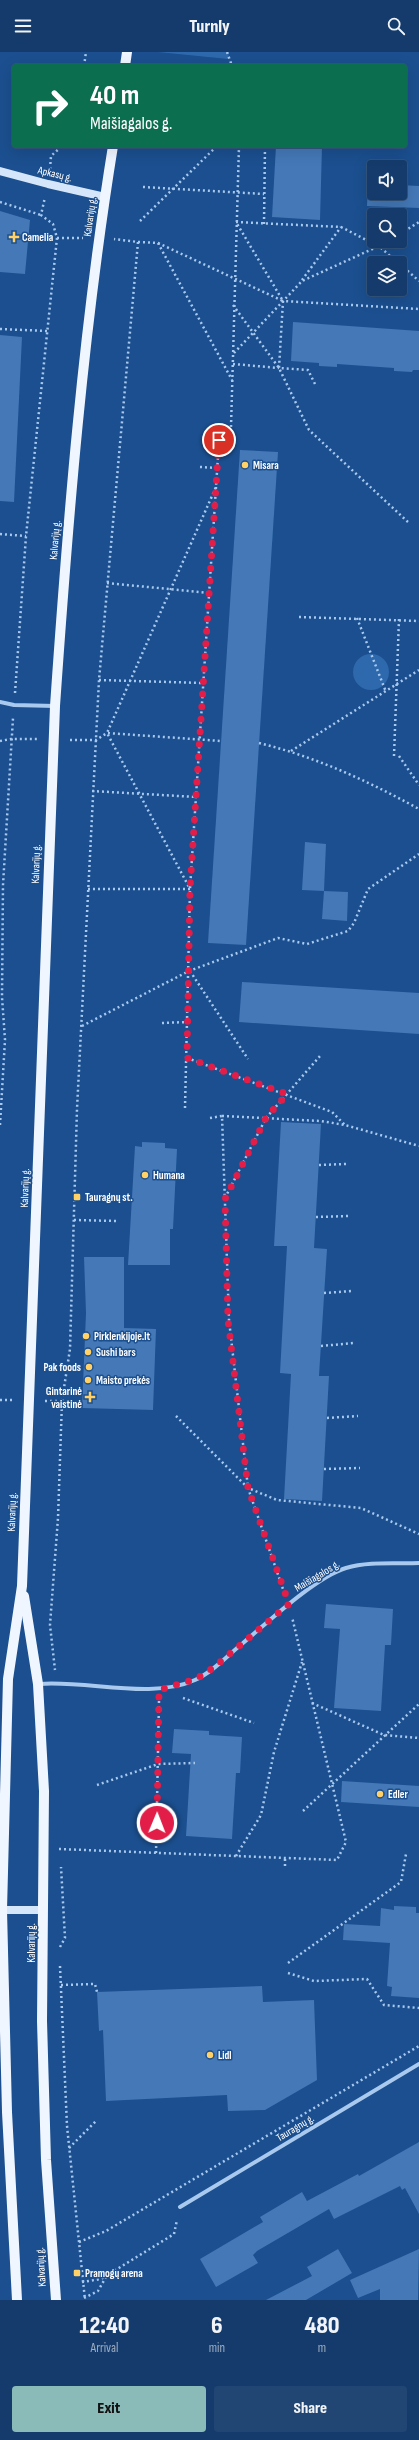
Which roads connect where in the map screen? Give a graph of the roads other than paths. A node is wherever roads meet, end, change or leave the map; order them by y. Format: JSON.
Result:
{"nodes":[{"id":1,"x":127,"y":52,"type":"edge"},
{"id":2,"x":125,"y":64,"type":"edge"},
{"id":3,"x":113,"y":148,"type":"edge"},
{"id":4,"x":0,"y":171,"type":"edge"},
{"id":5,"x":105,"y":197,"type":"junction"},
{"id":6,"x":0,"y":702,"type":"edge"},
{"id":7,"x":55,"y":706,"type":"junction"},
{"id":8,"x":419,"y":1563,"type":"edge"},
{"id":9,"x":22,"y":1586,"type":"junction"},
{"id":10,"x":38,"y":1684,"type":"junction"},
{"id":11,"x":1,"y":1910,"type":"edge"},
{"id":12,"x":43,"y":1910,"type":"junction"},
{"id":13,"x":419,"y":2064,"type":"edge"},
{"id":14,"x":180,"y":2207,"type":"road end"},
{"id":15,"x":17,"y":2300,"type":"edge"},
{"id":16,"x":56,"y":2300,"type":"edge"}],
"edges":[{"from":1,"to":2,"type":"main road"},
{"from":3,"to":5,"type":"main road","name":"Kalvarijų g."},
{"from":4,"to":5,"type":"main road","name":"Apkasų g."},
{"from":5,"to":7,"type":"main road","name":"Kalvarijų g."},
{"from":6,"to":7,"type":"street"},
{"from":7,"to":9,"type":"main road","name":"Kalvarijų g."},
{"from":8,"to":10,"type":"street","name":"Maišiagalos g."},
{"from":9,"to":10,"type":"main road","name":"Kalvarijų g."},
{"from":9,"to":11,"type":"main road","name":"Kalvarijų g."},
{"from":10,"to":12,"type":"main road","name":"Kalvarijų g."},
{"from":11,"to":12,"type":"main road"},
{"from":11,"to":15,"type":"main road","name":"Kalvarijų g."},
{"from":12,"to":16,"type":"main road","name":"Kalvarijų g."},
{"from":13,"to":14,"type":"street","name":"Tauragnų g."}]}
